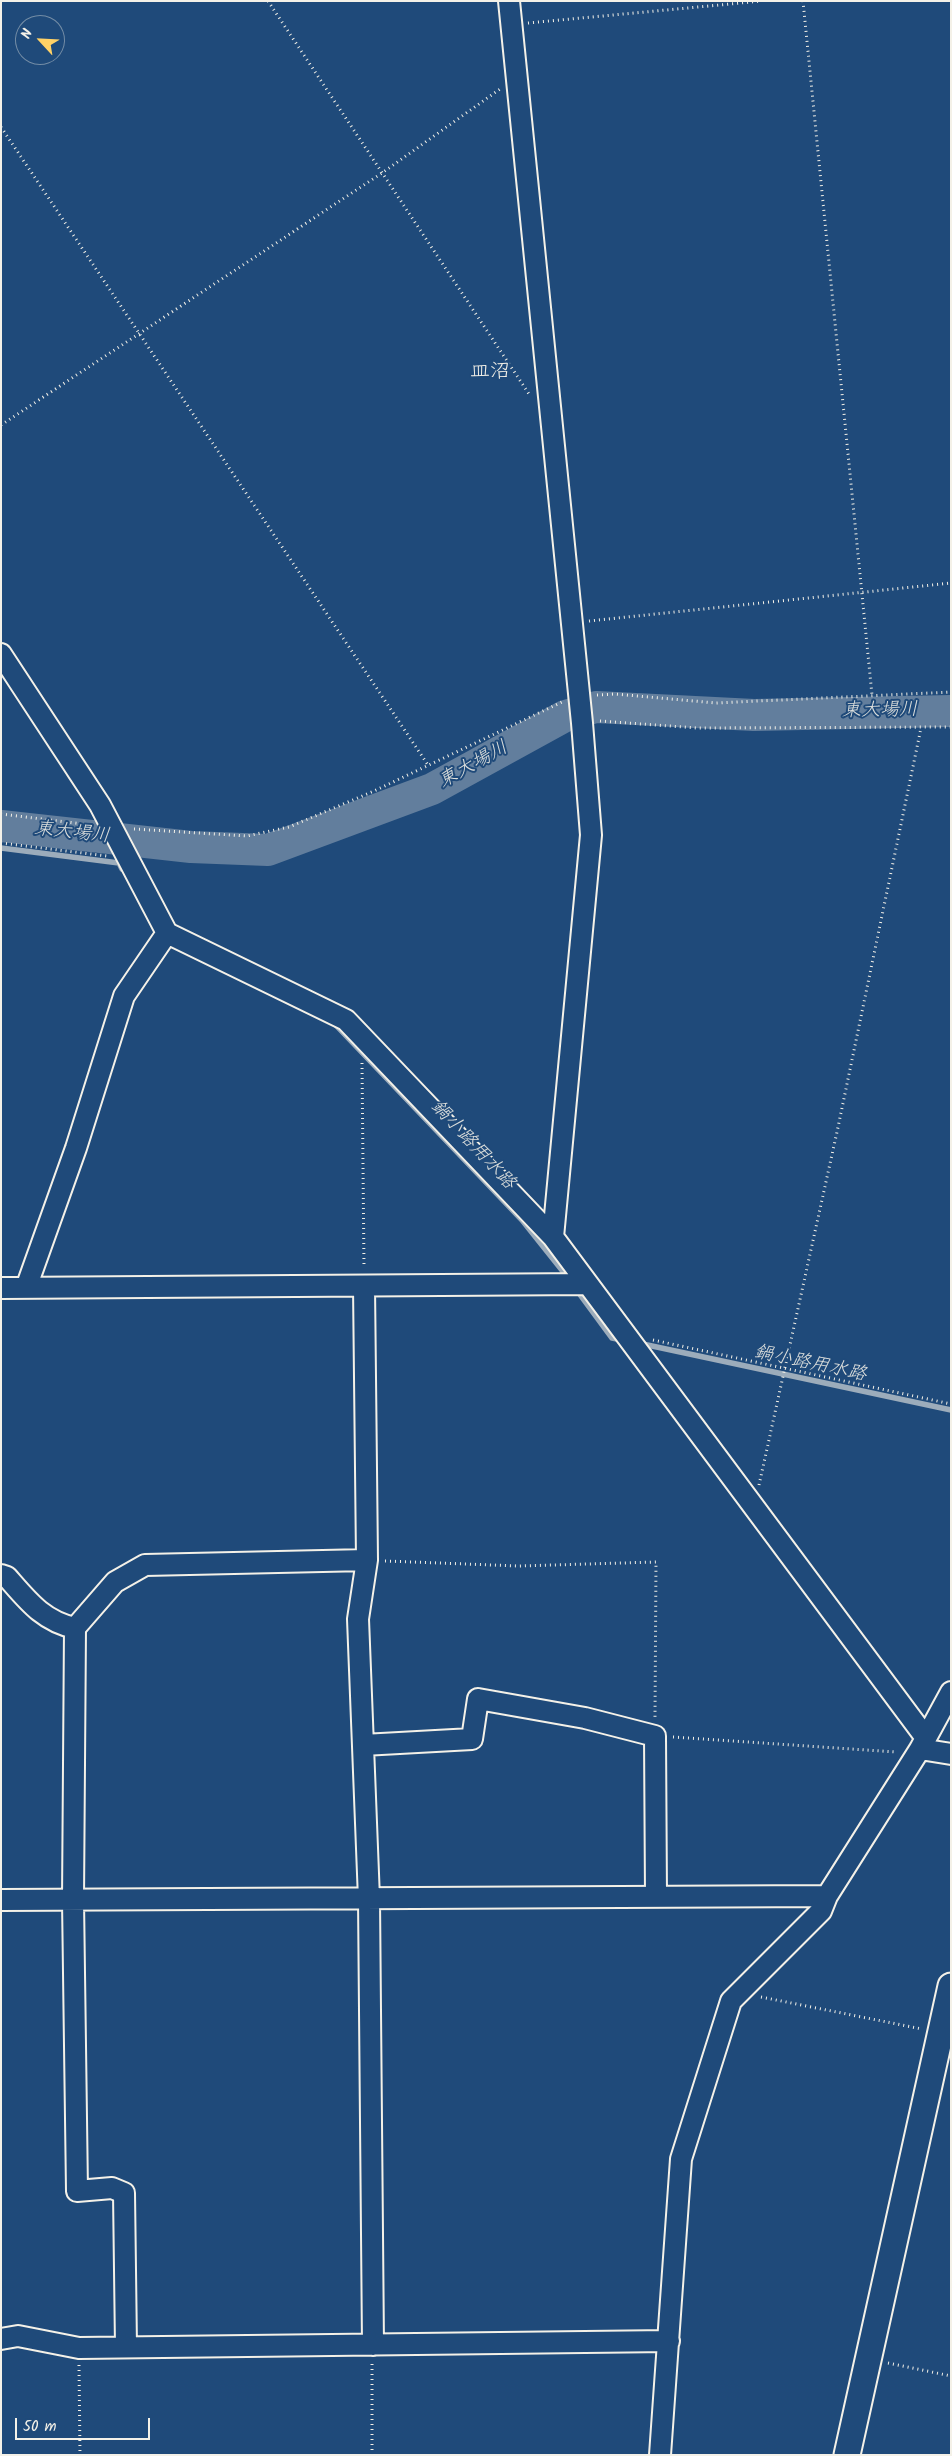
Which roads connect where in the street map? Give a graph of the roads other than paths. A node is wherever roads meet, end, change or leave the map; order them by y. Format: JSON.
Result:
{"nodes":[{"id":1,"x":509,"y":1,"type":"edge"},
{"id":2,"x":1,"y":654,"type":"edge"},
{"id":3,"x":167,"y":933,"type":"junction"},
{"id":4,"x":553,"y":1237,"type":"junction"},
{"id":5,"x":588,"y":1284,"type":"junction"},
{"id":6,"x":364,"y":1286,"type":"junction"},
{"id":7,"x":1,"y":1288,"type":"edge"},
{"id":8,"x":26,"y":1288,"type":"junction"},
{"id":9,"x":366,"y":1560,"type":"junction"},
{"id":10,"x":1,"y":1575,"type":"edge"},
{"id":11,"x":75,"y":1628,"type":"junction"},
{"id":12,"x":951,"y":1692,"type":"edge"},
{"id":13,"x":363,"y":1745,"type":"junction"},
{"id":14,"x":921,"y":1747,"type":"junction"},
{"id":15,"x":951,"y":1754,"type":"edge"},
{"id":16,"x":656,"y":1896,"type":"junction"},
{"id":17,"x":827,"y":1896,"type":"junction"},
{"id":18,"x":1,"y":1900,"type":"edge"},
{"id":19,"x":73,"y":1900,"type":"junction"},
{"id":20,"x":369,"y":1900,"type":"junction"},
{"id":21,"x":951,"y":1986,"type":"edge"},
{"id":22,"x":1,"y":2339,"type":"edge"},
{"id":23,"x":669,"y":2341,"type":"junction"},
{"id":24,"x":372,"y":2345,"type":"junction"},
{"id":25,"x":126,"y":2347,"type":"junction"},
{"id":26,"x":660,"y":2455,"type":"edge"},
{"id":27,"x":848,"y":2455,"type":"edge"}],
"edges":[{"from":1,"to":4,"type":"street"},
{"from":2,"to":3,"type":"street"},
{"from":3,"to":4,"type":"street"},
{"from":3,"to":8,"type":"street"},
{"from":4,"to":5,"type":"street"},
{"from":5,"to":6,"type":"street"},
{"from":5,"to":14,"type":"street"},
{"from":6,"to":8,"type":"street"},
{"from":6,"to":9,"type":"street"},
{"from":7,"to":8,"type":"street"},
{"from":9,"to":11,"type":"street"},
{"from":9,"to":13,"type":"street"},
{"from":10,"to":11,"type":"street"},
{"from":11,"to":19,"type":"street"},
{"from":12,"to":14,"type":"street"},
{"from":13,"to":16,"type":"street"},
{"from":13,"to":20,"type":"street"},
{"from":14,"to":15,"type":"street"},
{"from":14,"to":17,"type":"street"},
{"from":16,"to":17,"type":"street"},
{"from":16,"to":20,"type":"street"},
{"from":17,"to":23,"type":"street"},
{"from":18,"to":19,"type":"street"},
{"from":19,"to":20,"type":"street"},
{"from":19,"to":25,"type":"street"},
{"from":20,"to":24,"type":"street"},
{"from":21,"to":27,"type":"street"},
{"from":22,"to":25,"type":"street"},
{"from":23,"to":24,"type":"street"},
{"from":23,"to":26,"type":"street"},
{"from":24,"to":25,"type":"street"}]}
